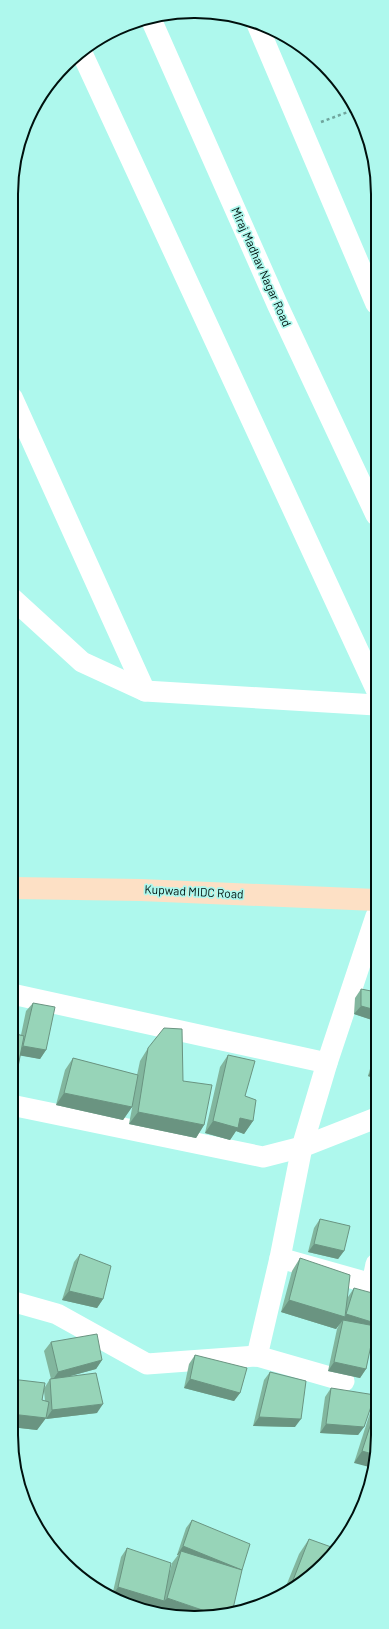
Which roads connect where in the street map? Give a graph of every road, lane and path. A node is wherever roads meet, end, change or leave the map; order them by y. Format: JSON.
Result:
{"nodes":[{"id":1,"x":153,"y":23,"type":"edge"},
{"id":2,"x":260,"y":30,"type":"edge"},
{"id":3,"x":84,"y":57,"type":"edge"},
{"id":4,"x":350,"y":111,"type":"edge"},
{"id":5,"x":302,"y":129,"type":"junction"},
{"id":6,"x":371,"y":292,"type":"edge"},
{"id":7,"x":18,"y":410,"type":"edge"},
{"id":8,"x":371,"y":504,"type":"edge"},
{"id":9,"x":18,"y":603,"type":"edge"},
{"id":10,"x":371,"y":678,"type":"edge"},
{"id":11,"x":145,"y":691,"type":"junction"},
{"id":12,"x":371,"y":705,"type":"edge"},
{"id":13,"x":18,"y":888,"type":"edge"},
{"id":14,"x":371,"y":900,"type":"edge"},
{"id":15,"x":371,"y":931,"type":"edge"},
{"id":16,"x":18,"y":995,"type":"edge"},
{"id":17,"x":327,"y":1064,"type":"junction"},
{"id":18,"x":18,"y":1106,"type":"edge"},
{"id":19,"x":371,"y":1120,"type":"edge"},
{"id":20,"x":302,"y":1147,"type":"junction"},
{"id":21,"x":280,"y":1258,"type":"junction"},
{"id":22,"x":371,"y":1284,"type":"edge"},
{"id":23,"x":18,"y":1303,"type":"edge"},
{"id":24,"x":257,"y":1356,"type":"junction"},
{"id":25,"x":344,"y":1380,"type":"dead end"}],
"edges":[{"from":1,"to":8,"type":"street","name":"Miraj Madhav Nagar Road"},
{"from":2,"to":5,"type":"street"},
{"from":3,"to":10,"type":"street"},
{"from":4,"to":5,"type":"path"},
{"from":5,"to":6,"type":"street"},
{"from":7,"to":11,"type":"street"},
{"from":9,"to":11,"type":"street"},
{"from":11,"to":12,"type":"street"},
{"from":13,"to":14,"type":"main road","name":"Kupwad MIDC Road"},
{"from":15,"to":17,"type":"street"},
{"from":16,"to":17,"type":"street"},
{"from":17,"to":20,"type":"street"},
{"from":18,"to":20,"type":"street"},
{"from":19,"to":20,"type":"street"},
{"from":20,"to":21,"type":"street"},
{"from":21,"to":22,"type":"street"},
{"from":21,"to":24,"type":"street"},
{"from":23,"to":24,"type":"street"},
{"from":24,"to":25,"type":"street"}]}
